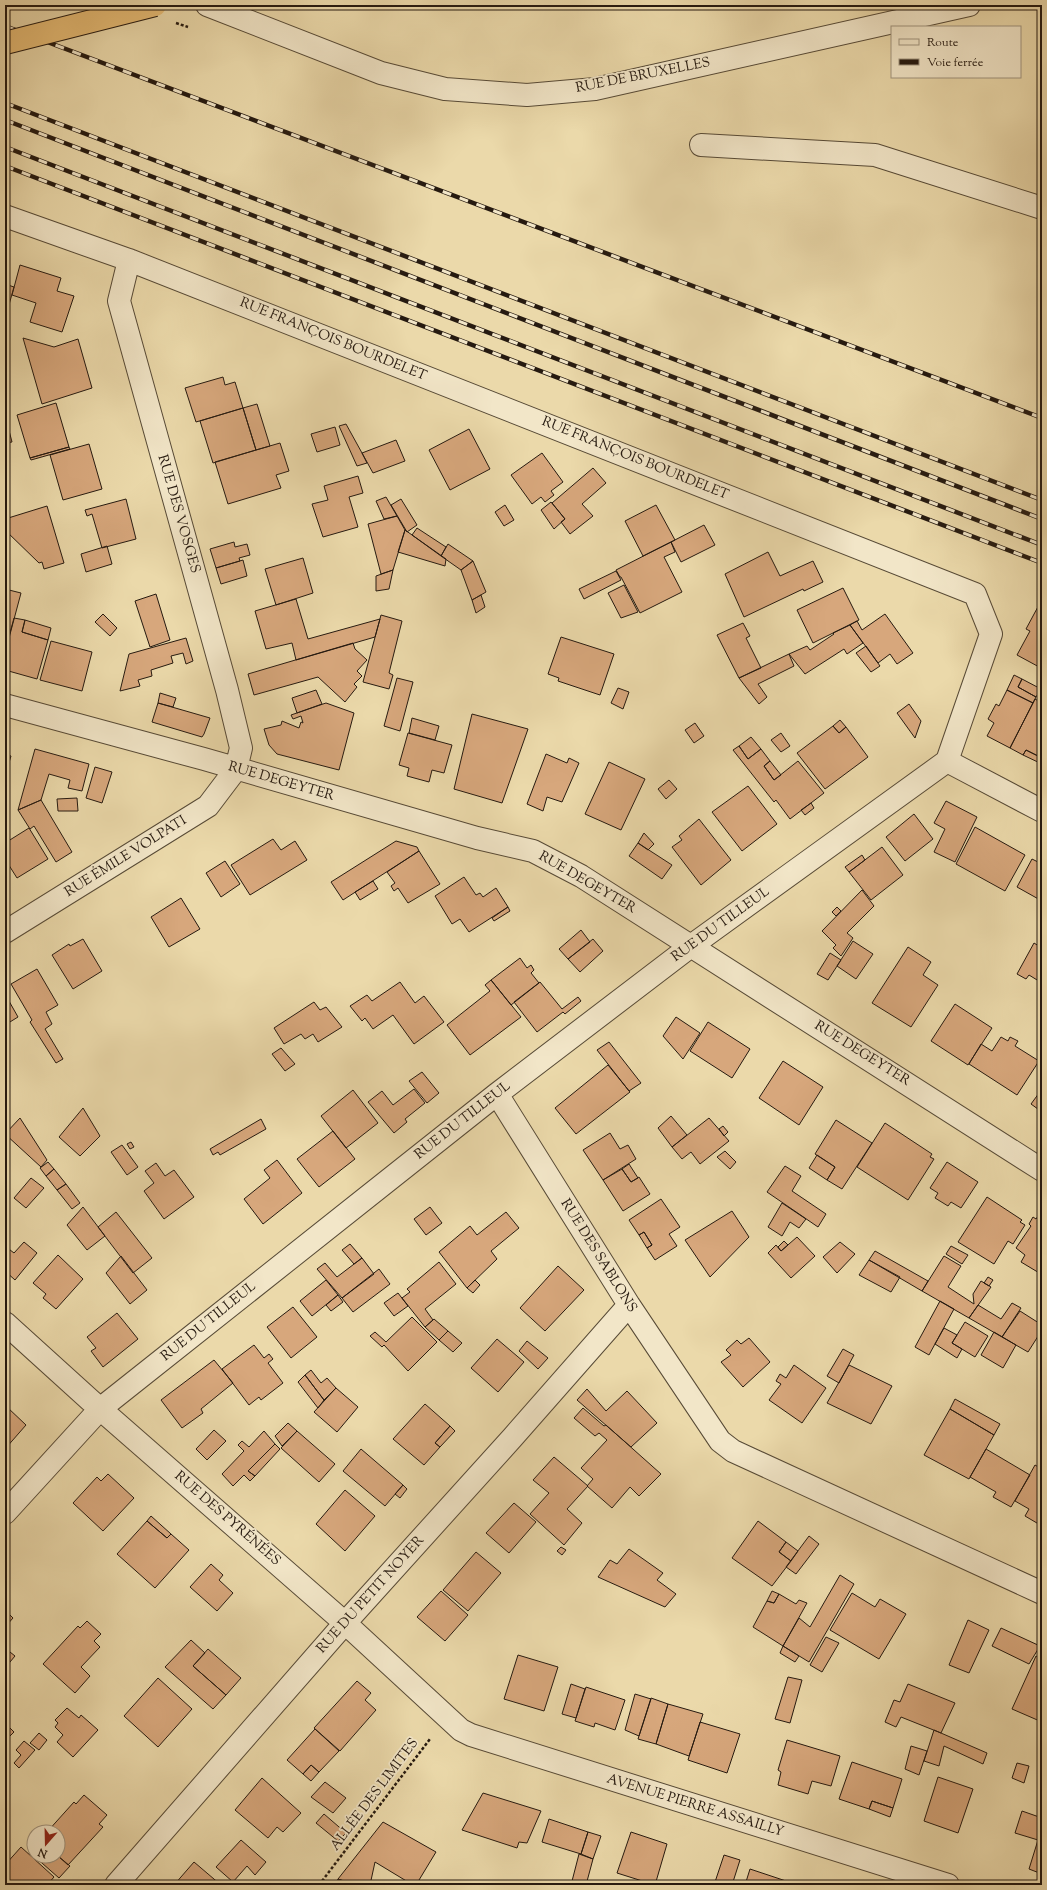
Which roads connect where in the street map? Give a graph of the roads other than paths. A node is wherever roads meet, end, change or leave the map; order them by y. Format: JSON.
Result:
{"nodes":[{"id":1,"x":155,"y":5,"type":"edge"},
{"id":2,"x":207,"y":5,"type":"edge"},
{"id":3,"x":969,"y":5,"type":"edge"},
{"id":4,"x":5,"y":43,"type":"edge"},
{"id":5,"x":701,"y":145,"type":"dead end"},
{"id":6,"x":1042,"y":208,"type":"edge"},
{"id":7,"x":5,"y":216,"type":"edge"},
{"id":8,"x":129,"y":260,"type":"junction"},
{"id":9,"x":5,"y":705,"type":"edge"},
{"id":10,"x":947,"y":761,"type":"junction"},
{"id":11,"x":236,"y":769,"type":"junction"},
{"id":12,"x":1042,"y":811,"type":"edge"},
{"id":13,"x":5,"y":932,"type":"edge"},
{"id":14,"x":691,"y":946,"type":"junction"},
{"id":15,"x":498,"y":1094,"type":"junction"},
{"id":16,"x":1042,"y":1170,"type":"edge"},
{"id":17,"x":629,"y":1306,"type":"junction"},
{"id":18,"x":5,"y":1323,"type":"edge"},
{"id":19,"x":100,"y":1409,"type":"junction"},
{"id":20,"x":5,"y":1512,"type":"edge"},
{"id":21,"x":1042,"y":1593,"type":"edge"},
{"id":22,"x":345,"y":1623,"type":"junction"},
{"id":23,"x":447,"y":1717,"type":"joint"},
{"id":24,"x":116,"y":1885,"type":"edge"},
{"id":25,"x":948,"y":1885,"type":"edge"}],
"edges":[{"from":1,"to":4,"type":"main road","bridge":true},
{"from":2,"to":3,"type":"street","name":"RUE DE BRUXELLES"},
{"from":5,"to":6,"type":"street"},
{"from":7,"to":8,"type":"street","name":"RUE FRANÇOIS BOURDELET"},
{"from":8,"to":10,"type":"street","name":"RUE FRANÇOIS BOURDELET"},
{"from":8,"to":11,"type":"street","name":"RUE DES VOSGES"},
{"from":9,"to":11,"type":"street","name":"RUE DEGEYTER"},
{"from":10,"to":12,"type":"street"},
{"from":10,"to":14,"type":"street","name":"RUE DU TILLEUL"},
{"from":11,"to":13,"type":"street","name":"RUE ÉMILE VOLPATI"},
{"from":11,"to":14,"type":"street","name":"RUE DEGEYTER"},
{"from":14,"to":15,"type":"street","name":"RUE DU TILLEUL"},
{"from":14,"to":16,"type":"street","name":"RUE DEGEYTER"},
{"from":15,"to":17,"type":"street","name":"RUE DES SABLONS"},
{"from":15,"to":19,"type":"street","name":"RUE DU TILLEUL"},
{"from":17,"to":21,"type":"street","name":"RUE DES SABLONS"},
{"from":17,"to":22,"type":"street","name":"RUE DU PETIT NOYER"},
{"from":18,"to":19,"type":"street","name":"RUE DES PYRÉNÉES"},
{"from":19,"to":20,"type":"street","name":"RUE DU TILLEUL"},
{"from":19,"to":22,"type":"street","name":"RUE DES PYRÉNÉES"},
{"from":22,"to":23,"type":"street","name":"RUE DES PYRÉNÉES"},
{"from":22,"to":24,"type":"street","name":"RUE DU PETIT NOYER"},
{"from":23,"to":25,"type":"street","name":"AVENUE PIERRE ASSAILLY"}]}
